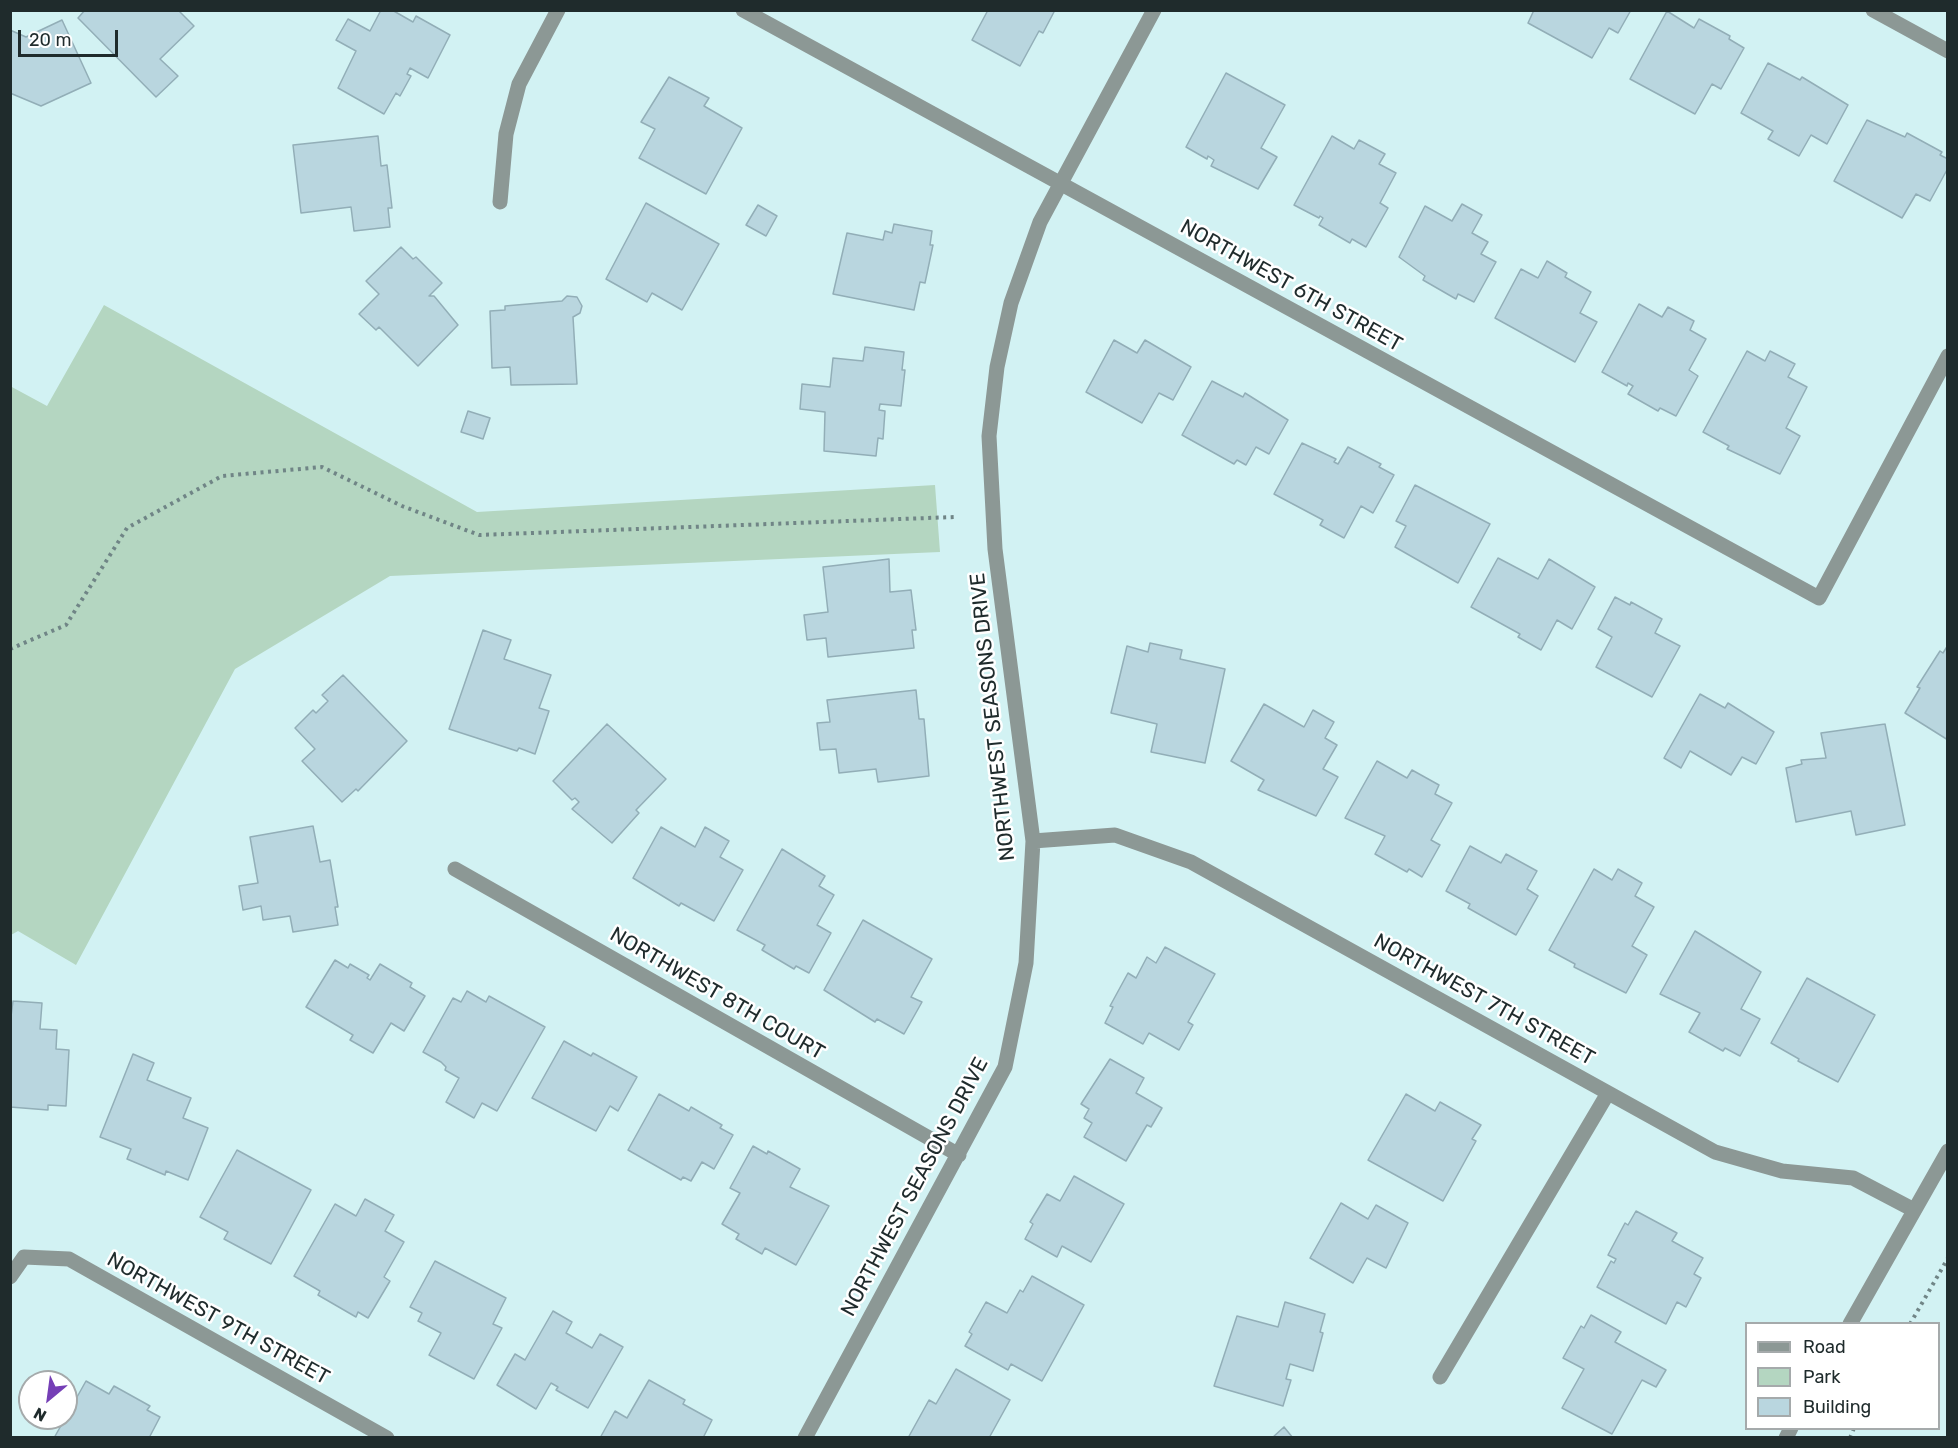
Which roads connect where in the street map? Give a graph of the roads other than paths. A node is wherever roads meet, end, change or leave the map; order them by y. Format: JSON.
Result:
{"nodes":[{"id":1,"x":558,"y":10,"type":"edge"},
{"id":2,"x":743,"y":10,"type":"edge"},
{"id":3,"x":1154,"y":10,"type":"edge"},
{"id":4,"x":1873,"y":10,"type":"edge"},
{"id":5,"x":1947,"y":51,"type":"edge"},
{"id":6,"x":1059,"y":184,"type":"junction"},
{"id":7,"x":500,"y":202,"type":"dead end"},
{"id":8,"x":1947,"y":356,"type":"edge"},
{"id":9,"x":1033,"y":841,"type":"junction"},
{"id":10,"x":455,"y":869,"type":"dead end"},
{"id":11,"x":1608,"y":1093,"type":"junction"},
{"id":12,"x":1947,"y":1151,"type":"edge"},
{"id":13,"x":959,"y":1155,"type":"junction"},
{"id":14,"x":1914,"y":1210,"type":"junction"},
{"id":15,"x":10,"y":1276,"type":"edge"},
{"id":16,"x":1851,"y":1322,"type":"edge"},
{"id":17,"x":1440,"y":1377,"type":"dead end"},
{"id":18,"x":387,"y":1437,"type":"edge"},
{"id":19,"x":805,"y":1437,"type":"edge"}],
"edges":[{"from":1,"to":7,"type":"street"},
{"from":2,"to":6,"type":"street","name":"NORTHWEST 6TH STREET"},
{"from":3,"to":6,"type":"street","name":"NORTHWEST SEASONS DRIVE"},
{"from":4,"to":5,"type":"street"},
{"from":6,"to":8,"type":"street","name":"NORTHWEST 6TH STREET"},
{"from":6,"to":9,"type":"street","name":"NORTHWEST SEASONS DRIVE"},
{"from":9,"to":11,"type":"street","name":"NORTHWEST 7TH STREET"},
{"from":9,"to":13,"type":"street","name":"NORTHWEST SEASONS DRIVE"},
{"from":10,"to":13,"type":"street","name":"NORTHWEST 8TH COURT"},
{"from":11,"to":14,"type":"street","name":"NORTHWEST 7TH STREET"},
{"from":11,"to":17,"type":"street"},
{"from":12,"to":14,"type":"street"},
{"from":13,"to":19,"type":"street","name":"NORTHWEST SEASONS DRIVE"},
{"from":14,"to":16,"type":"street"},
{"from":15,"to":18,"type":"street","name":"NORTHWEST 9TH STREET"}]}
